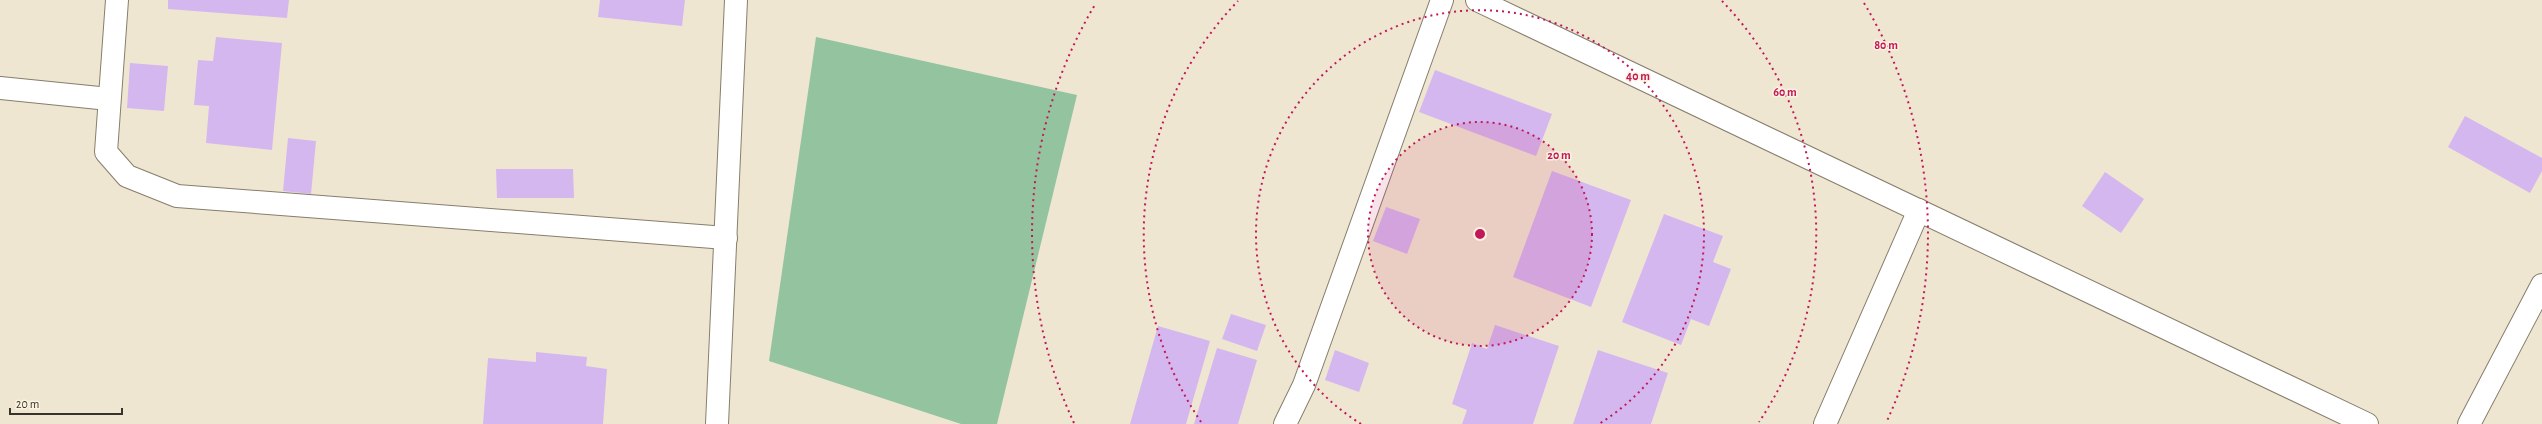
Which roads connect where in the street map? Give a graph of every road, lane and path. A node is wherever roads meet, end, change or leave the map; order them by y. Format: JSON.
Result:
{"nodes":[{"id":1,"x":117,"y":0,"type":"edge"},
{"id":2,"x":736,"y":0,"type":"edge"},
{"id":3,"x":1442,"y":0,"type":"edge"},
{"id":4,"x":1477,"y":0,"type":"edge"},
{"id":5,"x":0,"y":88,"type":"edge"},
{"id":6,"x":109,"y":99,"type":"junction"},
{"id":7,"x":1919,"y":210,"type":"junction"},
{"id":8,"x":726,"y":238,"type":"junction"},
{"id":9,"x":2542,"y":285,"type":"edge"},
{"id":10,"x":717,"y":424,"type":"edge"},
{"id":11,"x":1285,"y":424,"type":"edge"},
{"id":12,"x":1825,"y":424,"type":"edge"},
{"id":13,"x":2366,"y":424,"type":"edge"},
{"id":14,"x":2469,"y":424,"type":"edge"}],
"edges":[{"from":1,"to":6,"type":"street"},
{"from":2,"to":8,"type":"street"},
{"from":3,"to":11,"type":"street"},
{"from":4,"to":7,"type":"street"},
{"from":5,"to":6,"type":"street"},
{"from":6,"to":8,"type":"street"},
{"from":7,"to":12,"type":"street"},
{"from":7,"to":13,"type":"street"},
{"from":8,"to":10,"type":"street"},
{"from":9,"to":14,"type":"street"}]}
